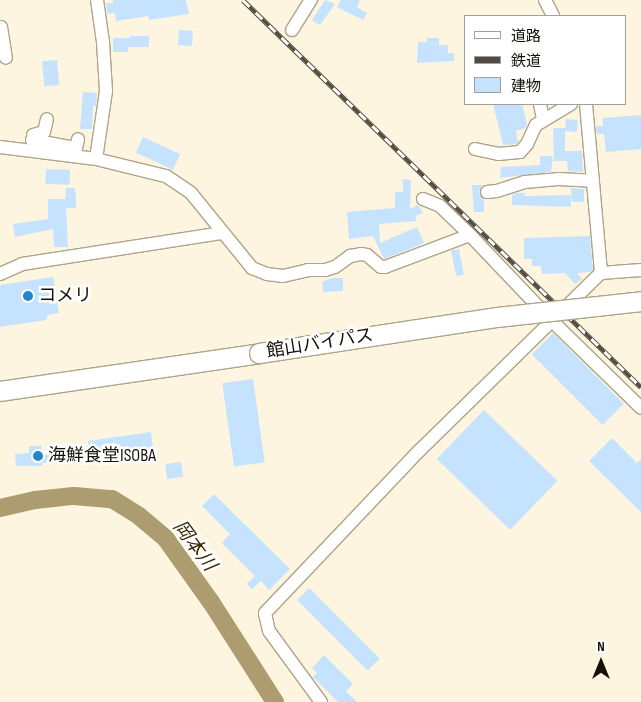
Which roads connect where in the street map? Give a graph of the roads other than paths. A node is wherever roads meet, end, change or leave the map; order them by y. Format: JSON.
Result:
{"nodes":[{"id":1,"x":97,"y":0,"type":"edge"},
{"id":2,"x":311,"y":0,"type":"edge"},
{"id":3,"x":545,"y":0,"type":"edge"},
{"id":4,"x":552,"y":15,"type":"edge"},
{"id":5,"x":1,"y":27,"type":"dead end"},
{"id":6,"x":292,"y":30,"type":"dead end"},
{"id":7,"x":6,"y":58,"type":"dead end"},
{"id":8,"x":540,"y":105,"type":"edge"},
{"id":9,"x":569,"y":105,"type":"edge"},
{"id":10,"x":586,"y":105,"type":"edge"},
{"id":11,"x":47,"y":119,"type":"dead end"},
{"id":12,"x":543,"y":119,"type":"junction"},
{"id":13,"x":78,"y":139,"type":"dead end"},
{"id":14,"x":0,"y":147,"type":"edge"},
{"id":15,"x":475,"y":149,"type":"dead end"},
{"id":16,"x":96,"y":159,"type":"junction"},
{"id":17,"x":593,"y":180,"type":"junction"},
{"id":18,"x":487,"y":192,"type":"dead end"},
{"id":19,"x":423,"y":199,"type":"dead end"},
{"id":20,"x":223,"y":232,"type":"junction"},
{"id":21,"x":470,"y":234,"type":"junction"},
{"id":22,"x":641,"y":270,"type":"edge"},
{"id":23,"x":601,"y":273,"type":"junction"},
{"id":24,"x":0,"y":274,"type":"edge"},
{"id":25,"x":641,"y":301,"type":"edge"},
{"id":26,"x":552,"y":321,"type":"junction"},
{"id":27,"x":0,"y":391,"type":"edge"},
{"id":28,"x":641,"y":408,"type":"edge"},
{"id":29,"x":321,"y":702,"type":"edge"}],
"edges":[{"from":1,"to":16,"type":"street"},
{"from":2,"to":6,"type":"street"},
{"from":3,"to":4,"type":"street"},
{"from":5,"to":7,"type":"street"},
{"from":8,"to":12,"type":"street"},
{"from":9,"to":12,"type":"street"},
{"from":10,"to":17,"type":"street"},
{"from":11,"to":13,"type":"street"},
{"from":12,"to":15,"type":"street"},
{"from":14,"to":16,"type":"street"},
{"from":16,"to":20,"type":"street"},
{"from":17,"to":18,"type":"street"},
{"from":17,"to":23,"type":"street"},
{"from":19,"to":21,"type":"street"},
{"from":20,"to":21,"type":"street"},
{"from":20,"to":24,"type":"street"},
{"from":21,"to":26,"type":"street"},
{"from":22,"to":23,"type":"street"},
{"from":23,"to":26,"type":"street"},
{"from":25,"to":27,"type":"highway","name":"館山バイパス","bridge":true},
{"from":26,"to":28,"type":"street"},
{"from":26,"to":29,"type":"street"}]}
